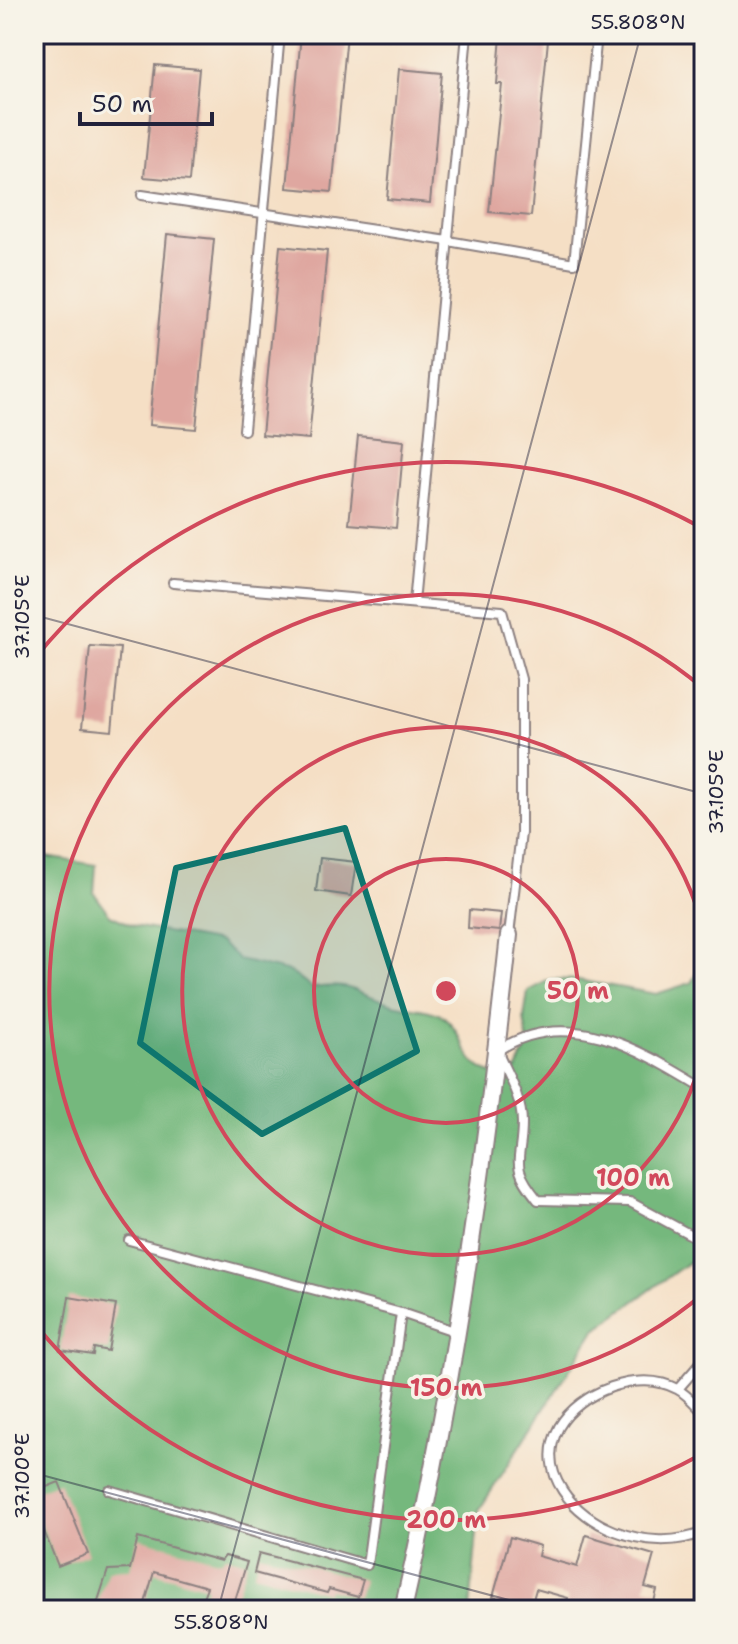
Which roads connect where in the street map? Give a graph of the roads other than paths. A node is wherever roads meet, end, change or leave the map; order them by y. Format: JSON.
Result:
{"nodes":[{"id":1,"x":280,"y":34,"type":"edge"},
{"id":2,"x":467,"y":34,"type":"edge"},
{"id":3,"x":597,"y":34,"type":"edge"},
{"id":4,"x":142,"y":195,"type":"dead end"},
{"id":5,"x":263,"y":215,"type":"junction"},
{"id":6,"x":448,"y":241,"type":"junction"},
{"id":7,"x":244,"y":430,"type":"dead end"},
{"id":8,"x":173,"y":583,"type":"dead end"},
{"id":9,"x":414,"y":603,"type":"junction"},
{"id":10,"x":509,"y":935,"type":"joint"},
{"id":11,"x":497,"y":1051,"type":"junction"},
{"id":12,"x":704,"y":1088,"type":"edge"},
{"id":13,"x":129,"y":1240,"type":"dead end"},
{"id":14,"x":704,"y":1242,"type":"edge"},
{"id":15,"x":401,"y":1313,"type":"junction"},
{"id":16,"x":458,"y":1332,"type":"junction"},
{"id":17,"x":704,"y":1359,"type":"edge"},
{"id":18,"x":678,"y":1389,"type":"junction"},
{"id":19,"x":704,"y":1413,"type":"edge"},
{"id":20,"x":109,"y":1490,"type":"dead end"},
{"id":21,"x":704,"y":1532,"type":"edge"},
{"id":22,"x":403,"y":1610,"type":"edge"}],
"edges":[{"from":1,"to":5,"type":"lane"},
{"from":2,"to":6,"type":"lane"},
{"from":3,"to":6,"type":"lane"},
{"from":4,"to":5,"type":"lane"},
{"from":5,"to":6,"type":"lane"},
{"from":5,"to":7,"type":"lane"},
{"from":6,"to":9,"type":"lane"},
{"from":8,"to":9,"type":"lane"},
{"from":9,"to":10,"type":"lane"},
{"from":10,"to":11,"type":"street"},
{"from":11,"to":12,"type":"lane"},
{"from":11,"to":14,"type":"lane"},
{"from":11,"to":16,"type":"street"},
{"from":13,"to":15,"type":"lane"},
{"from":15,"to":16,"type":"lane"},
{"from":15,"to":20,"type":"lane"},
{"from":16,"to":22,"type":"street"},
{"from":17,"to":18,"type":"lane"},
{"from":18,"to":19,"type":"lane"},
{"from":18,"to":21,"type":"lane"}]}
